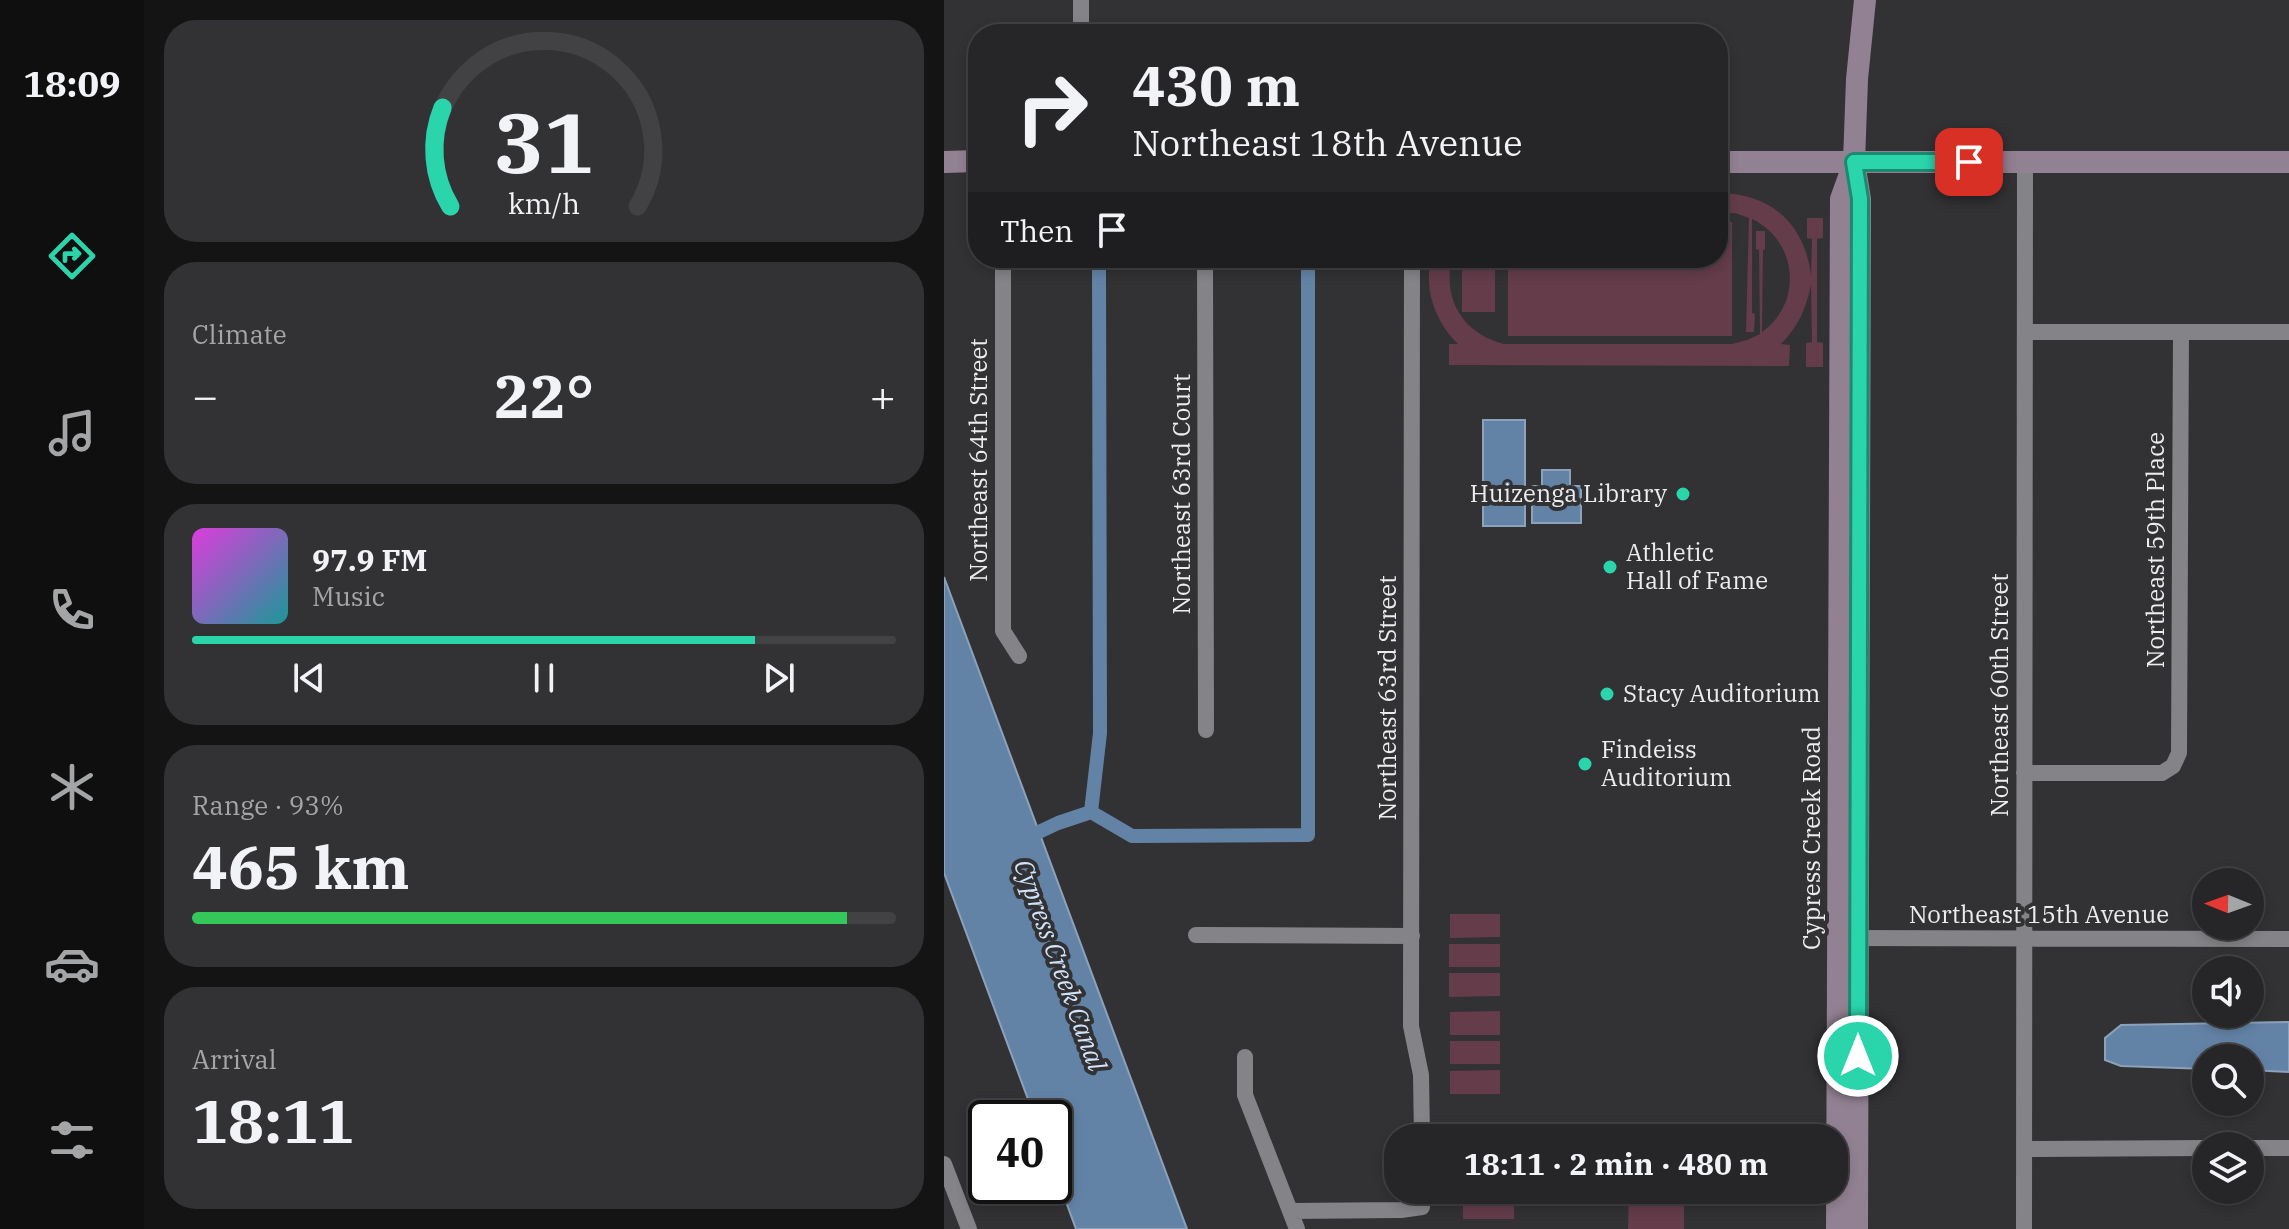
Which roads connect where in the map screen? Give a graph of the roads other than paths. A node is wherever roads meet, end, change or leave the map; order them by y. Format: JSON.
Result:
{"nodes":[{"id":1,"x":1081,"y":0,"type":"edge"},
{"id":2,"x":1865,"y":0,"type":"edge"},
{"id":3,"x":1081,"y":24,"type":"edge"},
{"id":4,"x":968,"y":161,"type":"edge"},
{"id":5,"x":944,"y":162,"type":"edge"},
{"id":6,"x":1728,"y":162,"type":"edge"},
{"id":7,"x":1854,"y":162,"type":"junction"},
{"id":8,"x":2025,"y":162,"type":"junction"},
{"id":9,"x":2289,"y":162,"type":"edge"},
{"id":10,"x":1003,"y":268,"type":"edge"},
{"id":11,"x":1205,"y":268,"type":"edge"},
{"id":12,"x":1412,"y":268,"type":"edge"},
{"id":13,"x":2025,"y":332,"type":"junction"},
{"id":14,"x":2181,"y":332,"type":"junction"},
{"id":15,"x":2289,"y":332,"type":"edge"},
{"id":16,"x":1019,"y":656,"type":"dead end"},
{"id":17,"x":1206,"y":730,"type":"dead end"},
{"id":18,"x":2024,"y":773,"type":"junction"},
{"id":19,"x":1196,"y":935,"type":"dead end"},
{"id":20,"x":1412,"y":936,"type":"junction"},
{"id":21,"x":1848,"y":938,"type":"junction"},
{"id":22,"x":2024,"y":939,"type":"junction"},
{"id":23,"x":2289,"y":939,"type":"edge"},
{"id":24,"x":1245,"y":1057,"type":"dead end"},
{"id":25,"x":1422,"y":1124,"type":"edge"},
{"id":26,"x":2192,"y":1148,"type":"edge"},
{"id":27,"x":2264,"y":1148,"type":"edge"},
{"id":28,"x":2289,"y":1148,"type":"edge"},
{"id":29,"x":2024,"y":1149,"type":"junction"},
{"id":30,"x":944,"y":1164,"type":"edge"},
{"id":31,"x":1412,"y":1204,"type":"edge"},
{"id":32,"x":1290,"y":1211,"type":"junction"},
{"id":33,"x":969,"y":1229,"type":"edge"},
{"id":34,"x":1297,"y":1229,"type":"edge"},
{"id":35,"x":1837,"y":1229,"type":"edge"},
{"id":36,"x":1857,"y":1229,"type":"edge"},
{"id":37,"x":2024,"y":1229,"type":"edge"}],
"edges":[{"from":1,"to":3,"type":"street"},
{"from":2,"to":7,"type":"street","name":"Cypress Creek Road"},
{"from":4,"to":5,"type":"street"},
{"from":6,"to":7,"type":"street"},
{"from":7,"to":8,"type":"street"},
{"from":7,"to":21,"type":"street","name":"Cypress Creek Road"},
{"from":8,"to":9,"type":"street"},
{"from":8,"to":13,"type":"street","name":"Northeast 60th Street"},
{"from":10,"to":16,"type":"street","name":"Northeast 64th Street"},
{"from":11,"to":17,"type":"street","name":"Northeast 63rd Court"},
{"from":12,"to":20,"type":"street","name":"Northeast 63rd Street"},
{"from":13,"to":14,"type":"street"},
{"from":13,"to":18,"type":"street","name":"Northeast 60th Street"},
{"from":14,"to":15,"type":"street"},
{"from":14,"to":18,"type":"street","name":"Northeast 59th Place"},
{"from":18,"to":22,"type":"street","name":"Northeast 60th Street"},
{"from":19,"to":20,"type":"street"},
{"from":20,"to":25,"type":"street","name":"Northeast 63rd Street"},
{"from":21,"to":22,"type":"street","name":"Northeast 15th Avenue"},
{"from":21,"to":35,"type":"street","name":"Cypress Creek Road"},
{"from":21,"to":36,"type":"street","name":"Cypress Creek Road"},
{"from":22,"to":23,"type":"street","name":"Northeast 15th Avenue"},
{"from":22,"to":29,"type":"street","name":"Northeast 60th Street"},
{"from":24,"to":32,"type":"street"},
{"from":26,"to":29,"type":"street"},
{"from":27,"to":28,"type":"street"},
{"from":29,"to":37,"type":"street","name":"Northeast 60th Street"},
{"from":30,"to":33,"type":"street"},
{"from":31,"to":32,"type":"street"},
{"from":32,"to":34,"type":"street"}]}
